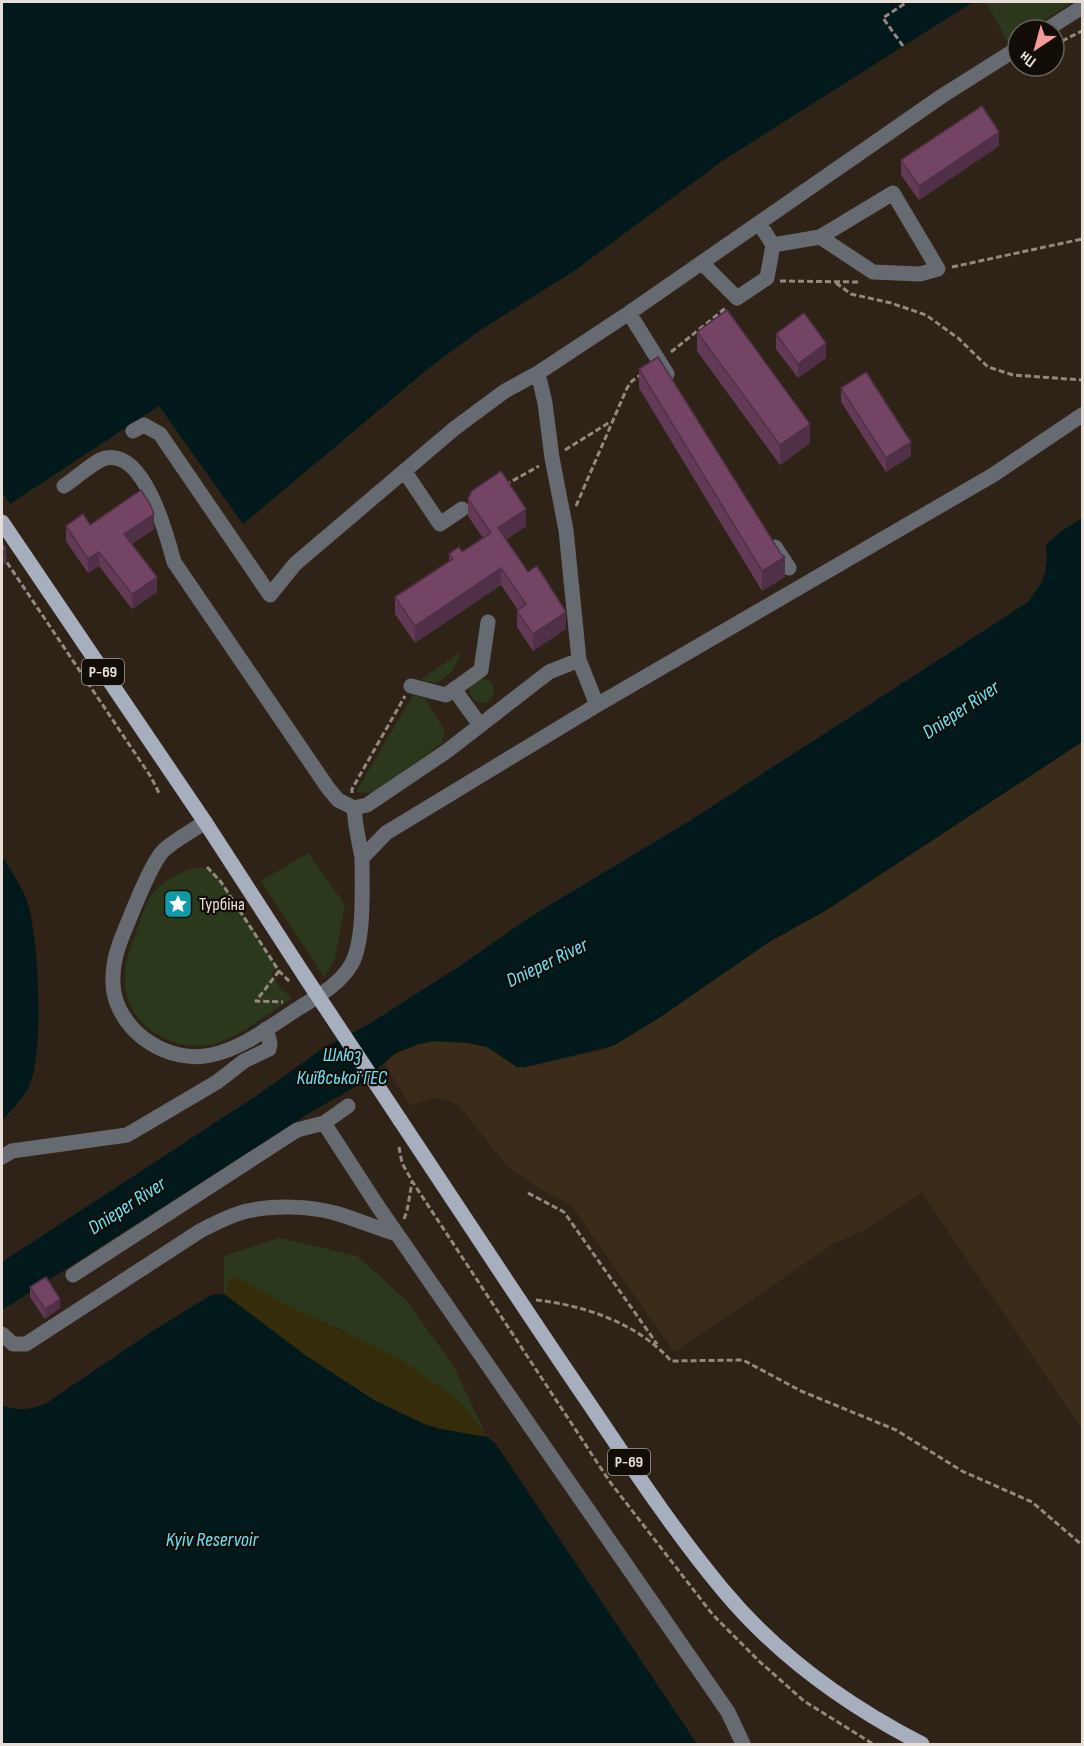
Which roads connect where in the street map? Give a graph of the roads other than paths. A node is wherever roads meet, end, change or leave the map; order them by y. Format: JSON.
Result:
{"nodes":[{"id":1,"x":1083,"y":7,"type":"edge"},
{"id":2,"x":1065,"y":18,"type":"edge"},
{"id":3,"x":1006,"y":56,"type":"edge"},
{"id":4,"x":759,"y":223,"type":"junction"},
{"id":5,"x":820,"y":237,"type":"junction"},
{"id":6,"x":773,"y":245,"type":"junction"},
{"id":7,"x":702,"y":262,"type":"junction"},
{"id":8,"x":629,"y":313,"type":"junction"},
{"id":9,"x":538,"y":373,"type":"junction"},
{"id":10,"x":678,"y":392,"type":"edge"},
{"id":11,"x":1083,"y":415,"type":"edge"},
{"id":12,"x":133,"y":430,"type":"dead end"},
{"id":13,"x":405,"y":472,"type":"junction"},
{"id":14,"x":64,"y":486,"type":"dead end"},
{"id":15,"x":462,"y":509,"type":"dead end"},
{"id":16,"x":2,"y":522,"type":"edge"},
{"id":17,"x":770,"y":539,"type":"edge"},
{"id":18,"x":789,"y":568,"type":"dead end"},
{"id":19,"x":488,"y":622,"type":"dead end"},
{"id":20,"x":579,"y":660,"type":"junction"},
{"id":21,"x":411,"y":686,"type":"road end"},
{"id":22,"x":454,"y":689,"type":"junction"},
{"id":23,"x":597,"y":705,"type":"junction"},
{"id":24,"x":480,"y":725,"type":"junction"},
{"id":25,"x":354,"y":808,"type":"junction"},
{"id":26,"x":205,"y":822,"type":"junction"},
{"id":27,"x":362,"y":858,"type":"junction"},
{"id":28,"x":266,"y":1029,"type":"junction"},
{"id":29,"x":348,"y":1106,"type":"dead end"},
{"id":30,"x":324,"y":1123,"type":"junction"},
{"id":31,"x":2,"y":1156,"type":"edge"},
{"id":32,"x":397,"y":1234,"type":"junction"},
{"id":33,"x":73,"y":1275,"type":"dead end"},
{"id":34,"x":2,"y":1334,"type":"edge"},
{"id":35,"x":743,"y":1744,"type":"edge"},
{"id":36,"x":922,"y":1744,"type":"edge"}],
"edges":[{"from":1,"to":2,"type":"street"},
{"from":3,"to":4,"type":"street"},
{"from":4,"to":6,"type":"street"},
{"from":4,"to":7,"type":"street"},
{"from":5,"to":5,"type":"street"},
{"from":5,"to":6,"type":"street"},
{"from":6,"to":7,"type":"street"},
{"from":7,"to":8,"type":"street"},
{"from":8,"to":9,"type":"street"},
{"from":8,"to":10,"type":"street"},
{"from":9,"to":13,"type":"street"},
{"from":9,"to":20,"type":"street"},
{"from":11,"to":23,"type":"street"},
{"from":12,"to":13,"type":"street"},
{"from":13,"to":15,"type":"street"},
{"from":14,"to":25,"type":"street"},
{"from":16,"to":26,"type":"main road","number":"Р-69"},
{"from":17,"to":18,"type":"street"},
{"from":19,"to":22,"type":"street"},
{"from":20,"to":23,"type":"street"},
{"from":20,"to":24,"type":"street"},
{"from":21,"to":22,"type":"street"},
{"from":22,"to":24,"type":"street"},
{"from":23,"to":27,"type":"street"},
{"from":24,"to":25,"type":"street"},
{"from":25,"to":27,"type":"street"},
{"from":26,"to":28,"type":"street"},
{"from":26,"to":36,"type":"main road","number":"Р-69","bridge":true},
{"from":27,"to":28,"type":"street"},
{"from":28,"to":31,"type":"street"},
{"from":29,"to":30,"type":"street"},
{"from":30,"to":32,"type":"street"},
{"from":30,"to":33,"type":"street"},
{"from":32,"to":34,"type":"street"},
{"from":32,"to":35,"type":"street"}]}
